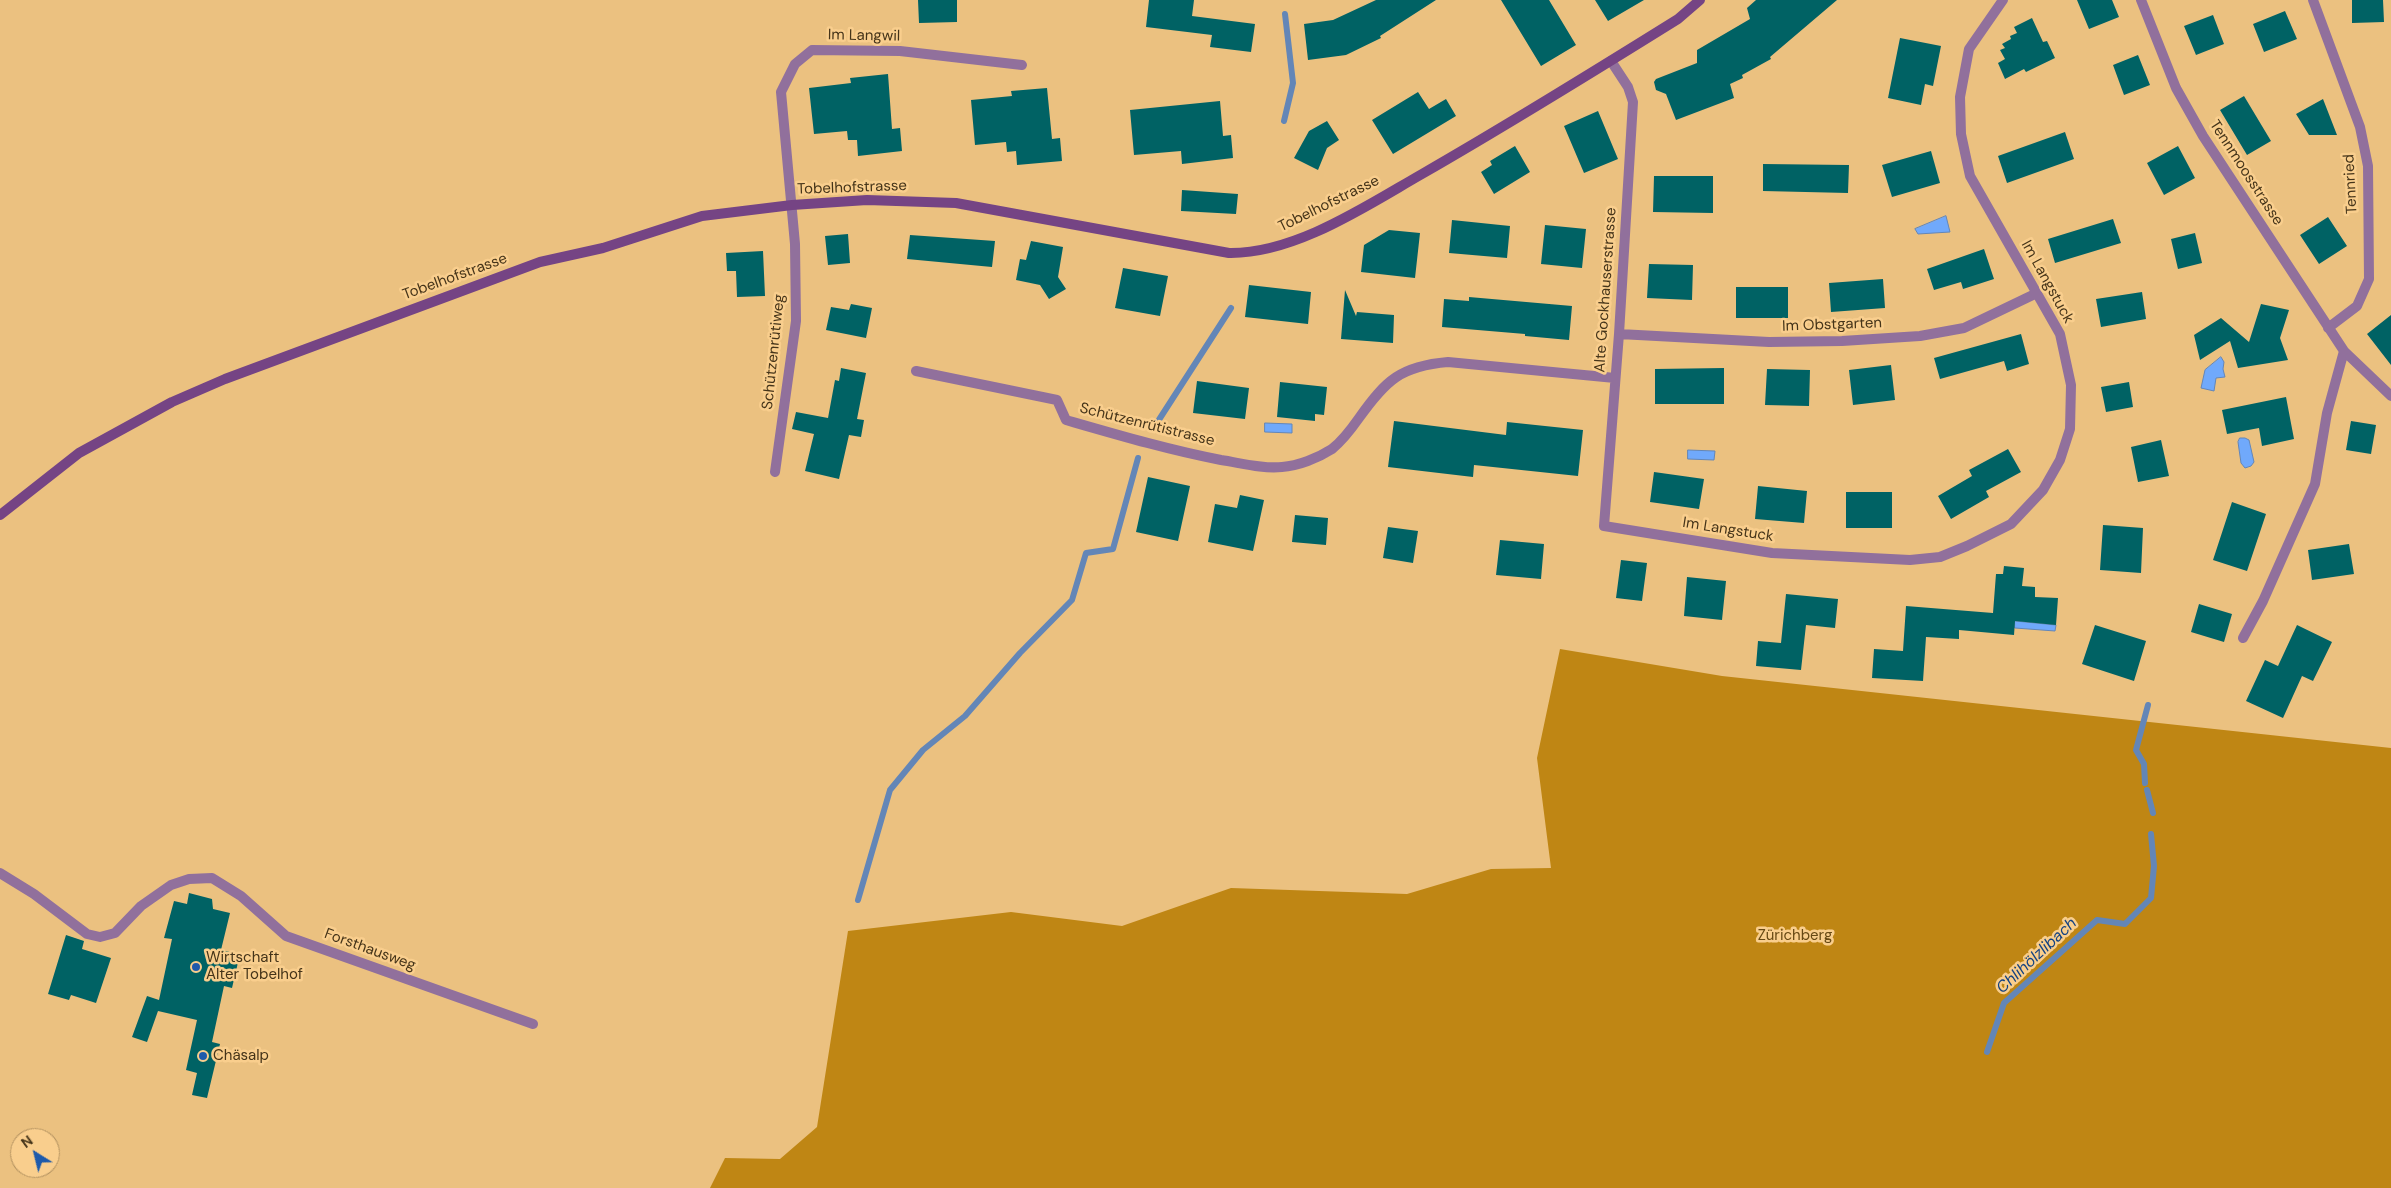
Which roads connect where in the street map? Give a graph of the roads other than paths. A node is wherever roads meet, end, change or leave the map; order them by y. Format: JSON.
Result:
{"nodes":[{"id":1,"x":1700,"y":0,"type":"edge"},
{"id":2,"x":2003,"y":0,"type":"edge"},
{"id":3,"x":2141,"y":0,"type":"edge"},
{"id":4,"x":2313,"y":0,"type":"edge"},
{"id":5,"x":1611,"y":61,"type":"junction"},
{"id":6,"x":1022,"y":64,"type":"dead end"},
{"id":7,"x":792,"y":205,"type":"junction"},
{"id":8,"x":2037,"y":293,"type":"junction"},
{"id":9,"x":2328,"y":328,"type":"junction"},
{"id":10,"x":1619,"y":334,"type":"junction"},
{"id":11,"x":2344,"y":351,"type":"junction"},
{"id":12,"x":916,"y":372,"type":"dead end"},
{"id":13,"x":1615,"y":378,"type":"junction"},
{"id":14,"x":2391,"y":396,"type":"edge"},
{"id":15,"x":776,"y":472,"type":"dead end"},
{"id":16,"x":0,"y":515,"type":"edge"},
{"id":17,"x":1604,"y":526,"type":"joint"},
{"id":18,"x":2243,"y":638,"type":"dead end"},
{"id":19,"x":0,"y":873,"type":"edge"},
{"id":20,"x":533,"y":1024,"type":"dead end"}],
"edges":[{"from":1,"to":5,"type":"main road","name":"Tobelhofstrasse"},
{"from":2,"to":8,"type":"street","name":"Im Langstuck"},
{"from":3,"to":9,"type":"street","name":"Tennmoosstrasse"},
{"from":4,"to":9,"type":"street","name":"Tennried"},
{"from":5,"to":7,"type":"main road","name":"Tobelhofstrasse"},
{"from":5,"to":10,"type":"street","name":"Alte Gockhauserstrasse"},
{"from":6,"to":7,"type":"street","name":"Im Langwil"},
{"from":7,"to":15,"type":"street","name":"Schützenrütiweg"},
{"from":7,"to":16,"type":"main road","name":"Tobelhofstrasse"},
{"from":8,"to":10,"type":"street","name":"Im Obstgarten"},
{"from":8,"to":17,"type":"street","name":"Im Langstuck"},
{"from":9,"to":11,"type":"street","name":"Tennmoosstrasse"},
{"from":10,"to":13,"type":"street","name":"Alte Gockhauserstrasse"},
{"from":11,"to":14,"type":"street","name":"Tennmoosstrasse"},
{"from":11,"to":18,"type":"street"},
{"from":12,"to":13,"type":"street","name":"Schützenrütistrasse"},
{"from":13,"to":17,"type":"street","name":"Alte Gockhauserstrasse"},
{"from":19,"to":20,"type":"street","name":"Forsthausweg"}]}
